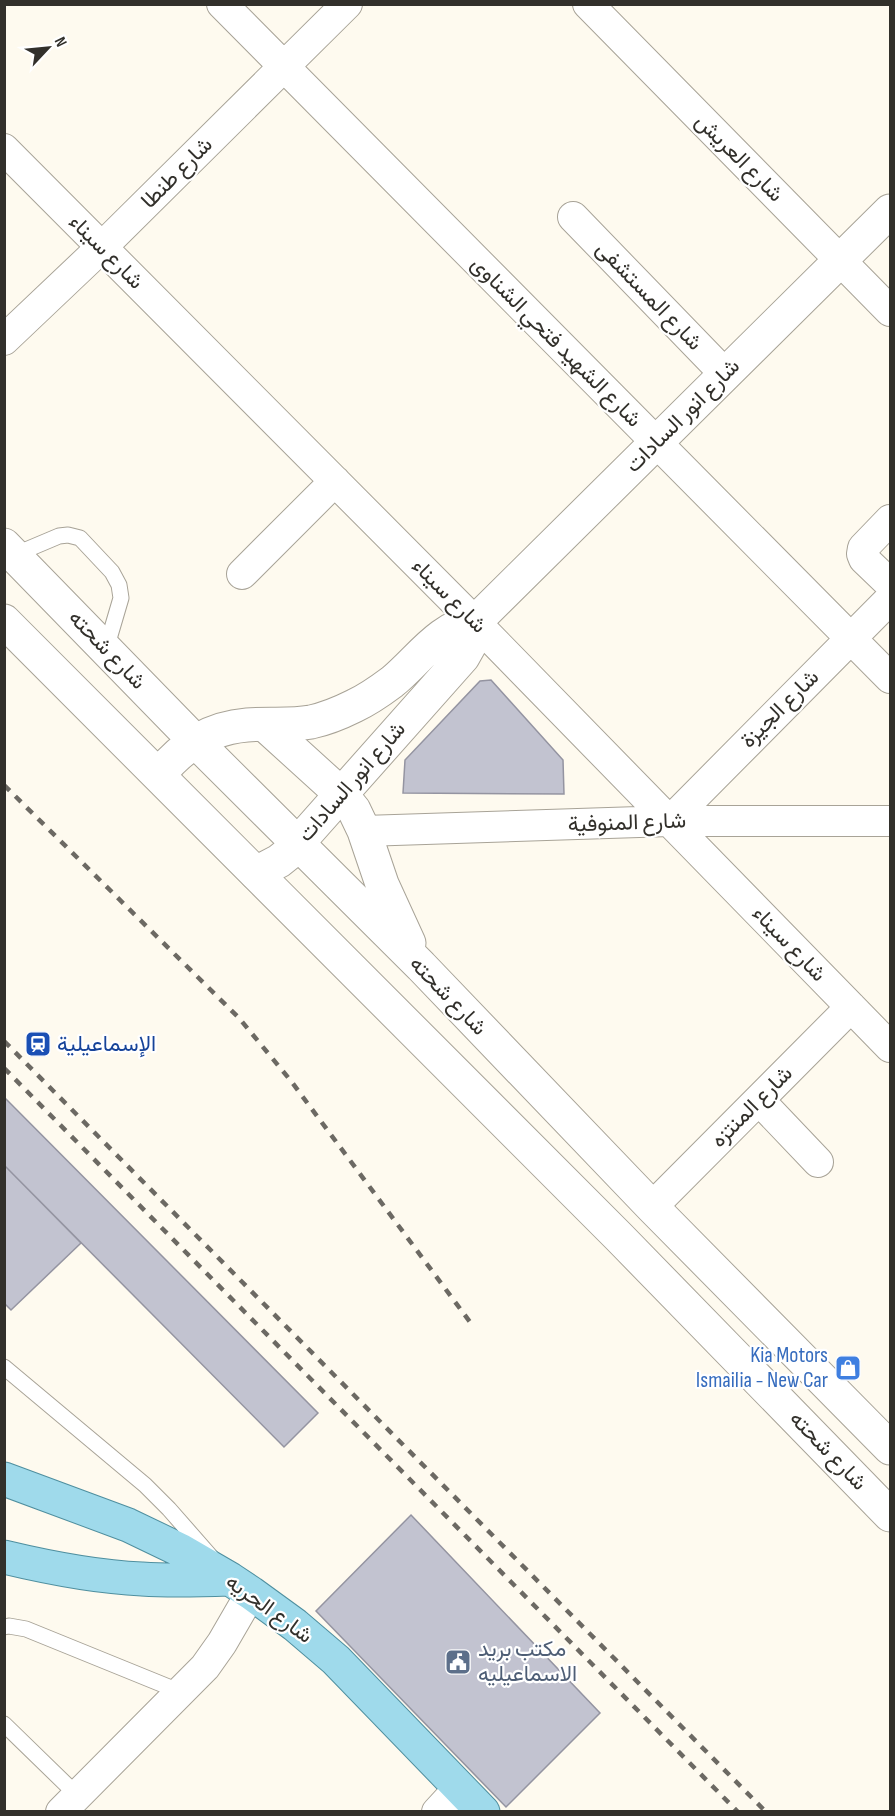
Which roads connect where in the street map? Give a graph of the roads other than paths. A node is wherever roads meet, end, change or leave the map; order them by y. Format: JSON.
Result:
{"nodes":[{"id":1,"x":222,"y":4,"type":"edge"},
{"id":2,"x":347,"y":4,"type":"edge"},
{"id":3,"x":588,"y":4,"type":"edge"},
{"id":4,"x":283,"y":68,"type":"junction"},
{"id":5,"x":4,"y":149,"type":"edge"},
{"id":6,"x":891,"y":211,"type":"edge"},
{"id":7,"x":573,"y":218,"type":"dead end"},
{"id":8,"x":102,"y":247,"type":"junction"},
{"id":9,"x":841,"y":260,"type":"junction"},
{"id":10,"x":891,"y":311,"type":"edge"},
{"id":11,"x":4,"y":340,"type":"edge"},
{"id":12,"x":725,"y":374,"type":"junction"},
{"id":13,"x":656,"y":443,"type":"junction"},
{"id":14,"x":335,"y":481,"type":"junction"},
{"id":15,"x":891,"y":520,"type":"edge"},
{"id":16,"x":9,"y":550,"type":"edge"},
{"id":17,"x":242,"y":574,"type":"dead end"},
{"id":18,"x":891,"y":584,"type":"edge"},
{"id":19,"x":891,"y":598,"type":"edge"},
{"id":20,"x":4,"y":621,"type":"edge"},
{"id":21,"x":475,"y":622,"type":"junction"},
{"id":22,"x":850,"y":638,"type":"junction"},
{"id":23,"x":106,"y":649,"type":"junction"},
{"id":24,"x":891,"y":678,"type":"edge"},
{"id":25,"x":265,"y":724,"type":"junction"},
{"id":26,"x":195,"y":741,"type":"junction"},
{"id":27,"x":159,"y":775,"type":"junction"},
{"id":28,"x":340,"y":794,"type":"junction"},
{"id":29,"x":670,"y":821,"type":"junction"},
{"id":30,"x":891,"y":821,"type":"edge"},
{"id":31,"x":364,"y":831,"type":"junction"},
{"id":32,"x":298,"y":843,"type":"junction"},
{"id":33,"x":256,"y":873,"type":"junction"},
{"id":34,"x":421,"y":966,"type":"junction"},
{"id":35,"x":851,"y":1007,"type":"junction"},
{"id":36,"x":891,"y":1047,"type":"edge"},
{"id":37,"x":759,"y":1100,"type":"junction"},
{"id":38,"x":818,"y":1162,"type":"dead end"},
{"id":39,"x":652,"y":1208,"type":"junction"},
{"id":40,"x":4,"y":1366,"type":"edge"},
{"id":41,"x":891,"y":1448,"type":"edge"},
{"id":42,"x":4,"y":1479,"type":"edge"},
{"id":43,"x":891,"y":1515,"type":"edge"},
{"id":44,"x":4,"y":1557,"type":"edge"},
{"id":45,"x":241,"y":1586,"type":"junction"},
{"id":46,"x":4,"y":1627,"type":"edge"},
{"id":47,"x":181,"y":1692,"type":"junction"},
{"id":48,"x":4,"y":1724,"type":"edge"},
{"id":49,"x":460,"y":1787,"type":"junction"},
{"id":50,"x":78,"y":1806,"type":"edge"},
{"id":51,"x":437,"y":1812,"type":"edge"},
{"id":52,"x":483,"y":1812,"type":"edge"}],
"edges":[{"from":1,"to":4,"type":"street","name":"شارع الشهيد فتحي الشناوى"},
{"from":2,"to":4,"type":"street","name":"شارع طنطا"},
{"from":3,"to":9,"type":"street","name":"شارع العريش"},
{"from":4,"to":8,"type":"street","name":"شارع طنطا"},
{"from":4,"to":13,"type":"street","name":"شارع الشهيد فتحي الشناوى"},
{"from":5,"to":8,"type":"street","name":"شارع سيناء"},
{"from":6,"to":9,"type":"main road","name":"شارع انور السادات"},
{"from":7,"to":12,"type":"street","name":"شارع المستشفى"},
{"from":8,"to":11,"type":"street","name":"شارع طنطا"},
{"from":8,"to":14,"type":"street","name":"شارع سيناء"},
{"from":9,"to":10,"type":"street","name":"شارع العريش"},
{"from":9,"to":12,"type":"main road","name":"شارع انور السادات"},
{"from":12,"to":13,"type":"main road","name":"شارع انور السادات"},
{"from":13,"to":21,"type":"main road","name":"شارع انور السادات"},
{"from":13,"to":22,"type":"street","name":"شارع الشهيد فتحي الشناوى"},
{"from":14,"to":17,"type":"street"},
{"from":14,"to":21,"type":"street","name":"شارع سيناء"},
{"from":15,"to":18,"type":"street"},
{"from":16,"to":23,"type":"main road","name":"شارع شحته"},
{"from":16,"to":23,"type":"lane"},
{"from":19,"to":22,"type":"street","name":"شارع الجيزة"},
{"from":20,"to":27,"type":"main road","name":"شارع شحته"},
{"from":21,"to":25,"type":"main road","name":"شارع انور السادات"},
{"from":21,"to":28,"type":"main road","name":"شارع انور السادات"},
{"from":21,"to":29,"type":"street","name":"شارع سيناء"},
{"from":22,"to":24,"type":"street","name":"شارع الشهيد فتحي الشناوى"},
{"from":22,"to":29,"type":"street","name":"شارع الجيزة"},
{"from":23,"to":26,"type":"main road","name":"شارع شحته"},
{"from":25,"to":26,"type":"main road","name":"شارع انور السادات"},
{"from":25,"to":28,"type":"main road"},
{"from":26,"to":27,"type":"main road","name":"شارع انور السادات"},
{"from":26,"to":32,"type":"main road","name":"شارع شحته"},
{"from":27,"to":33,"type":"main road","name":"شارع شحته"},
{"from":28,"to":31,"type":"main road"},
{"from":28,"to":32,"type":"main road","name":"شارع انور السادات"},
{"from":29,"to":30,"type":"street","name":"شارع المنوفية"},
{"from":29,"to":31,"type":"street","name":"شارع المنوفية"},
{"from":29,"to":35,"type":"street","name":"شارع سيناء"},
{"from":31,"to":34,"type":"main road"},
{"from":32,"to":33,"type":"main road","name":"شارع انور السادات"},
{"from":32,"to":34,"type":"main road","name":"شارع شحته"},
{"from":33,"to":43,"type":"main road","name":"شارع شحته"},
{"from":34,"to":39,"type":"main road","name":"شارع شحته"},
{"from":35,"to":36,"type":"street","name":"شارع سيناء"},
{"from":35,"to":37,"type":"street","name":"شارع المنتزه"},
{"from":37,"to":38,"type":"street"},
{"from":37,"to":39,"type":"street","name":"شارع المنتزه"},
{"from":39,"to":41,"type":"main road","name":"شارع شحته"},
{"from":40,"to":45,"type":"lane"},
{"from":42,"to":45,"type":"main road","name":"شارع الحريه"},
{"from":44,"to":45,"type":"main road"},
{"from":45,"to":47,"type":"street"},
{"from":45,"to":49,"type":"main road","name":"شارع الحريه"},
{"from":46,"to":47,"type":"lane"},
{"from":47,"to":50,"type":"street"},
{"from":48,"to":50,"type":"lane"},
{"from":49,"to":51,"type":"street"},
{"from":49,"to":52,"type":"main road","name":"شارع الحريه"}]}
